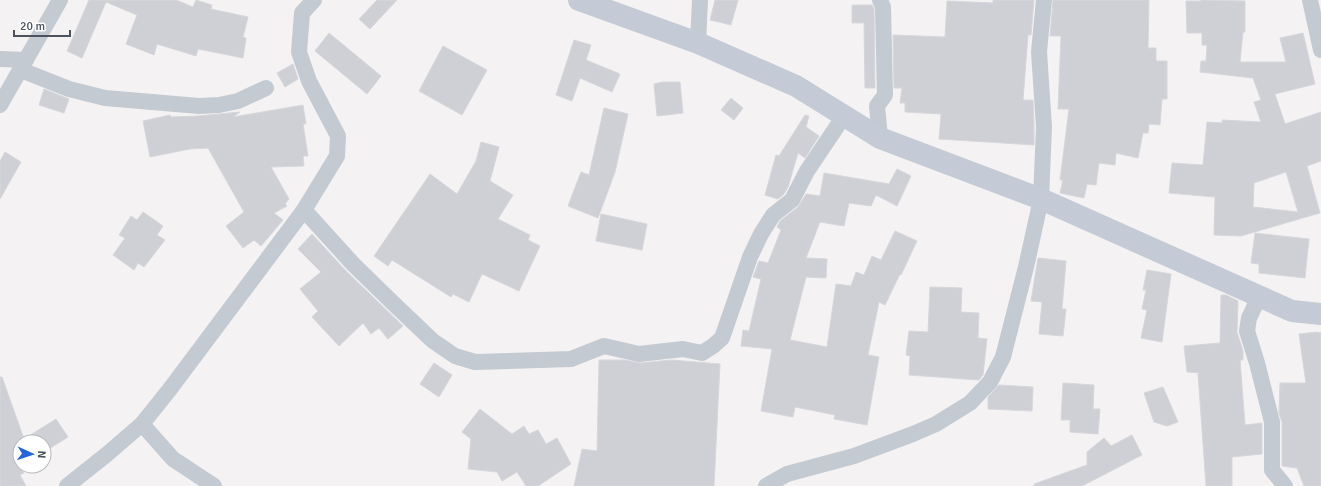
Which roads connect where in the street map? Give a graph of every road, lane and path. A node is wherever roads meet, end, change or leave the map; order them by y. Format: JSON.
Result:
{"nodes":[{"id":1,"x":60,"y":0,"type":"edge"},
{"id":2,"x":314,"y":0,"type":"edge"},
{"id":3,"x":579,"y":0,"type":"edge"},
{"id":4,"x":700,"y":0,"type":"edge"},
{"id":5,"x":880,"y":0,"type":"edge"},
{"id":6,"x":1044,"y":0,"type":"edge"},
{"id":7,"x":1310,"y":0,"type":"edge"},
{"id":8,"x":698,"y":43,"type":"junction"},
{"id":9,"x":1321,"y":50,"type":"edge"},
{"id":10,"x":0,"y":59,"type":"edge"},
{"id":11,"x":23,"y":65,"type":"junction"},
{"id":12,"x":266,"y":88,"type":"dead end"},
{"id":13,"x":0,"y":106,"type":"edge"},
{"id":14,"x":844,"y":116,"type":"junction"},
{"id":15,"x":880,"y":138,"type":"junction"},
{"id":16,"x":1041,"y":199,"type":"junction"},
{"id":17,"x":304,"y":210,"type":"junction"},
{"id":18,"x":1259,"y":297,"type":"junction"},
{"id":19,"x":1321,"y":314,"type":"edge"},
{"id":20,"x":142,"y":424,"type":"junction"},
{"id":21,"x":67,"y":486,"type":"edge"},
{"id":22,"x":214,"y":486,"type":"edge"},
{"id":23,"x":766,"y":486,"type":"edge"},
{"id":24,"x":1285,"y":486,"type":"edge"}],
"edges":[{"from":1,"to":11,"type":"street"},
{"from":2,"to":17,"type":"street"},
{"from":3,"to":8,"type":"street"},
{"from":4,"to":8,"type":"street"},
{"from":5,"to":15,"type":"street"},
{"from":6,"to":16,"type":"street"},
{"from":7,"to":9,"type":"street"},
{"from":8,"to":14,"type":"street"},
{"from":10,"to":11,"type":"street"},
{"from":11,"to":12,"type":"street"},
{"from":11,"to":13,"type":"street"},
{"from":14,"to":15,"type":"street"},
{"from":14,"to":17,"type":"street"},
{"from":15,"to":16,"type":"street"},
{"from":16,"to":18,"type":"street"},
{"from":16,"to":23,"type":"street"},
{"from":17,"to":20,"type":"street"},
{"from":18,"to":19,"type":"street"},
{"from":18,"to":24,"type":"street"},
{"from":20,"to":21,"type":"street"},
{"from":20,"to":22,"type":"street"}]}
